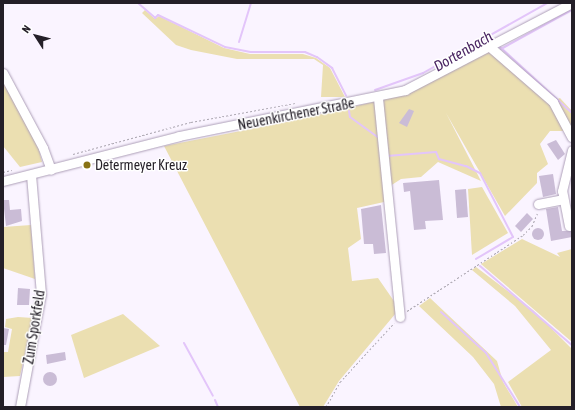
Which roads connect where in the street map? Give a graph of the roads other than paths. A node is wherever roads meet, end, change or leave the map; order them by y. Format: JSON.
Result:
{"nodes":[{"id":1,"x":572,"y":3,"type":"edge"},
{"id":2,"x":557,"y":6,"type":"edge"},
{"id":3,"x":490,"y":47,"type":"junction"},
{"id":4,"x":3,"y":73,"type":"edge"},
{"id":5,"x":378,"y":98,"type":"junction"},
{"id":6,"x":572,"y":137,"type":"edge"},
{"id":7,"x":572,"y":150,"type":"edge"},
{"id":8,"x":50,"y":170,"type":"junction"},
{"id":9,"x":31,"y":175,"type":"junction"},
{"id":10,"x":569,"y":176,"type":"edge"},
{"id":11,"x":3,"y":181,"type":"edge"},
{"id":12,"x":563,"y":199,"type":"junction"},
{"id":13,"x":538,"y":204,"type":"road end"},
{"id":14,"x":569,"y":226,"type":"dead end"},
{"id":15,"x":400,"y":317,"type":"road end"},
{"id":16,"x":20,"y":407,"type":"edge"}],
"edges":[{"from":1,"to":2,"type":"street","name":"Neuenkirchener Straße"},
{"from":2,"to":3,"type":"street","name":"Neuenkirchener Straße"},
{"from":3,"to":5,"type":"street","name":"Neuenkirchener Straße"},
{"from":3,"to":6,"type":"street"},
{"from":4,"to":8,"type":"street"},
{"from":5,"to":8,"type":"street","name":"Neuenkirchener Straße"},
{"from":5,"to":15,"type":"street"},
{"from":7,"to":10,"type":"street"},
{"from":8,"to":9,"type":"street","name":"Neuenkirchener Straße"},
{"from":9,"to":11,"type":"street","name":"Neuenkirchener Straße"},
{"from":9,"to":16,"type":"street","name":"Zum Sporkfeld"},
{"from":10,"to":12,"type":"street"},
{"from":12,"to":13,"type":"street"},
{"from":12,"to":14,"type":"street"}]}
